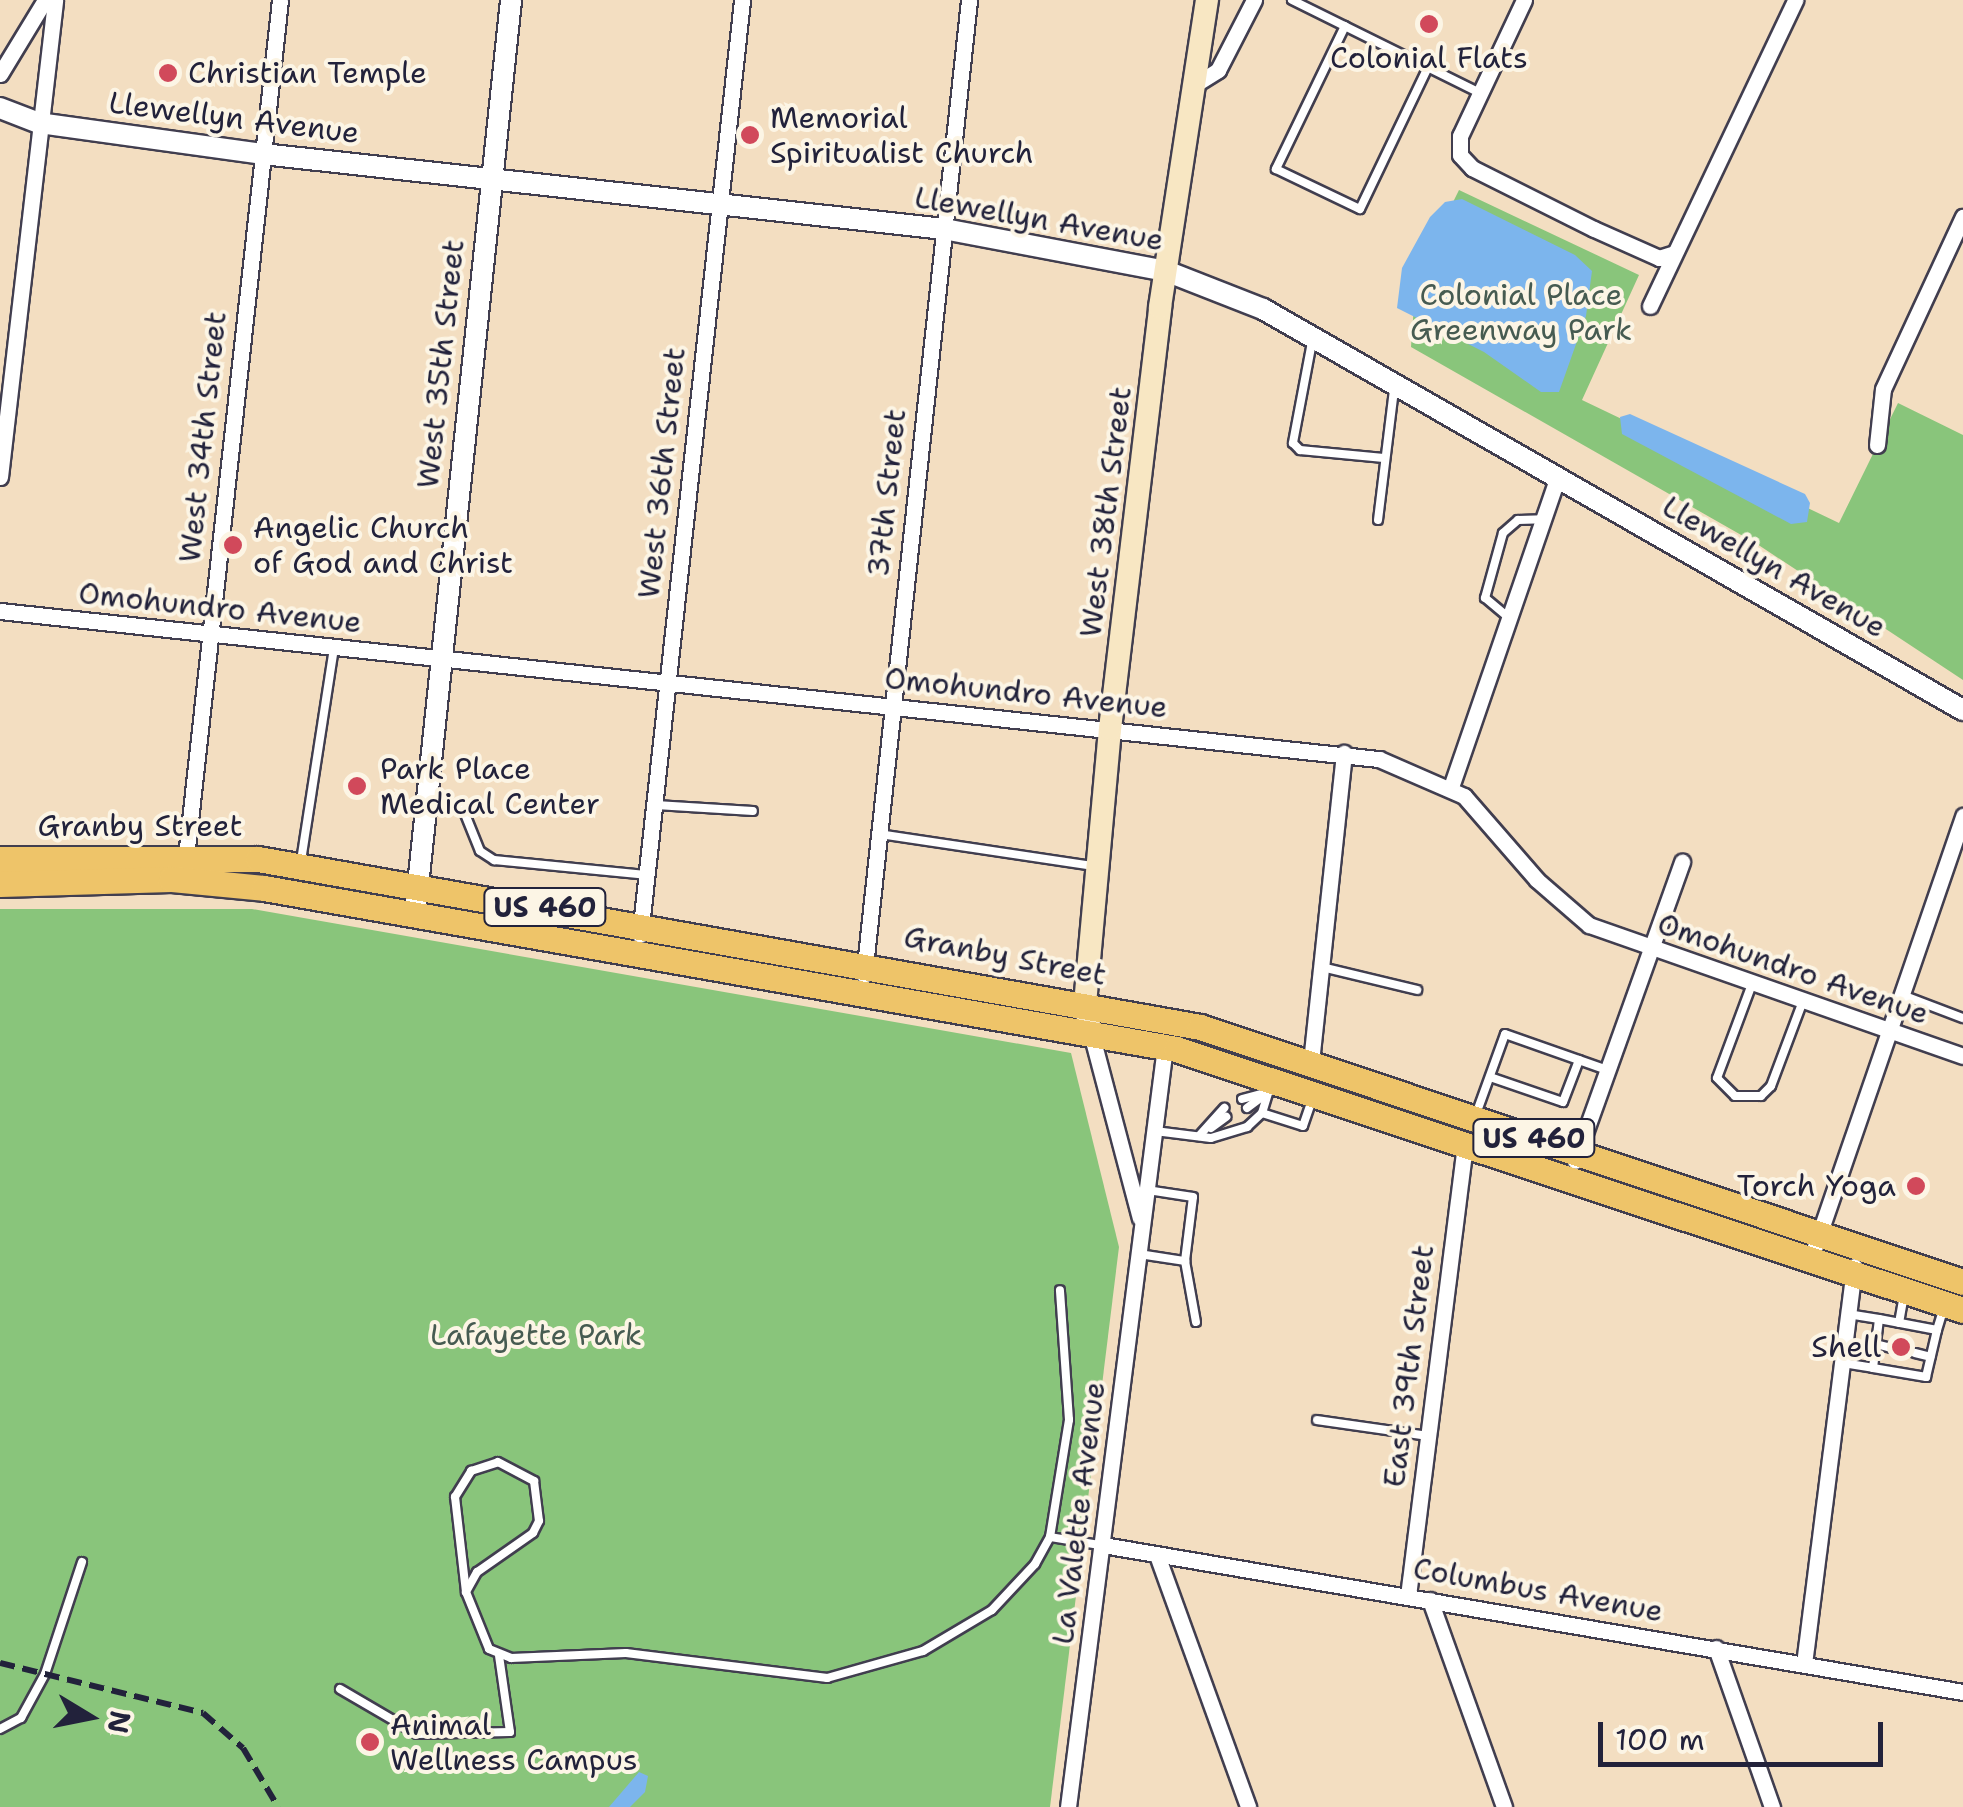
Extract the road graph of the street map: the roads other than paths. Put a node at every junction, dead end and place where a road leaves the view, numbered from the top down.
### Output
1 (45, 0) edge
2 (55, 0) edge
3 (280, 0) edge
4 (511, 0) edge
5 (742, 0) edge
6 (969, 0) edge
7 (1208, 0) edge
8 (1254, 0) edge
9 (1292, 0) edge
10 (1524, 0) edge
11 (1795, 0) edge
12 (1344, 26) junction
13 (1428, 67) junction
14 (0, 74) edge
15 (1196, 84) junction
16 (1480, 93) junction
17 (0, 108) edge
18 (39, 124) junction
19 (263, 154) junction
20 (491, 179) junction
21 (720, 204) junction
22 (1963, 217) edge
23 (944, 228) junction
24 (1674, 253) junction
25 (1166, 271) junction
26 (1650, 306) dead end
27 (1313, 338) junction
28 (1395, 384) junction
29 (1876, 445) dead end
30 (1384, 458) junction
31 (0, 476) edge
32 (1558, 477) junction
33 (1544, 519) junction
34 (1378, 520) dead end
35 (0, 612) edge
36 (1510, 618) junction
37 (210, 634) junction
38 (334, 648) junction
39 (440, 660) junction
40 (667, 682) junction
41 (892, 708) junction
42 (1963, 710) edge
43 (1110, 729) junction
44 (1344, 753) junction
45 (1452, 788) junction
46 (426, 805) junction
47 (656, 805) junction
48 (754, 812) dead end
49 (1963, 816) edge
50 (879, 834) junction
51 (1959, 841) edge
52 (0, 859) edge
53 (1682, 862) dead end
54 (300, 866) junction
55 (1098, 866) junction
56 (185, 867) junction
57 (648, 875) junction
58 (0, 884) edge
59 (418, 886) junction
60 (415, 914) junction
61 (642, 924) junction
62 (1649, 949) junction
63 (638, 952) junction
64 (865, 962) junction
65 (1322, 967) junction
66 (1752, 984) junction
67 (1417, 990) dead end
68 (862, 991) junction
69 (1901, 995) junction
70 (1803, 1001) junction
71 (1085, 1004) junction
72 (1963, 1018) edge
73 (1889, 1031) junction
74 (1091, 1032) junction
75 (1165, 1046) junction
76 (1963, 1056) edge
77 (1579, 1060) junction
78 (1311, 1062) junction
79 (1607, 1070) junction
80 (1490, 1077) junction
81 (1271, 1084) junction
82 (1315, 1091) junction
83 (1244, 1104) dead end
84 (1262, 1112) junction
85 (1225, 1113) dead end
86 (1474, 1118) junction
87 (1155, 1130) junction
88 (1199, 1136) junction
89 (1465, 1143) junction
90 (1578, 1154) junction
91 (1569, 1179) junction
92 (1147, 1190) junction
93 (1142, 1226) junction
94 (1818, 1236) junction
95 (1856, 1248) junction
96 (1139, 1254) junction
97 (1185, 1261) junction
98 (1810, 1261) junction
99 (1854, 1275) junction
100 (1963, 1282) edge
101 (1060, 1290) dead end
102 (1904, 1291) junction
103 (1954, 1307) edge
104 (1849, 1314) junction
105 (1879, 1320) junction
106 (1196, 1322) dead end
107 (1898, 1323) junction
108 (1938, 1330) junction
109 (1876, 1344) junction
110 (1895, 1348) dead end
111 (1915, 1353) dead end
112 (1931, 1357) junction
113 (1842, 1362) junction
114 (1873, 1368) junction
115 (1317, 1420) dead end
116 (1428, 1436) junction
117 (1050, 1537) junction
118 (1103, 1545) junction
119 (1156, 1554) junction
120 (82, 1562) dead end
121 (466, 1592) junction
122 (1408, 1596) junction
123 (1430, 1600) junction
124 (1716, 1648) junction
125 (499, 1656) junction
126 (1804, 1664) junction
127 (340, 1689) dead end
128 (1963, 1692) edge
129 (0, 1729) edge
130 (1068, 1807) edge
131 (1248, 1807) edge
132 (1504, 1807) edge
133 (1772, 1807) edge

1 - 14 street
2 - 18 street
3 - 19 street, West 34th Street
4 - 20 street, West 35th Street
5 - 21 street, West 36th Street
6 - 23 street, 37th Street
7 - 15 main road, West 38th Street
8 - 15 street
9 - 12 lane
10 - 16 street
11 - 24 street
12 - 13 lane
12 - 13 lane
13 - 16 lane
15 - 25 main road, West 38th Street
16 - 24 street
17 - 18 street, Llewellyn Avenue
18 - 19 street, Llewellyn Avenue
18 - 31 street
19 - 20 street, Llewellyn Avenue
19 - 37 street, West 34th Street
20 - 21 street, Llewellyn Avenue
20 - 39 street, West 35th Street
21 - 23 street, Llewellyn Avenue
21 - 40 street, West 36th Street
22 - 29 street
23 - 25 street, Llewellyn Avenue
23 - 41 street, 37th Street
24 - 26 street
25 - 27 street, Llewellyn Avenue
25 - 43 main road, West 38th Street
27 - 28 street, Llewellyn Avenue
27 - 30 lane
28 - 30 lane
28 - 32 street, Llewellyn Avenue
30 - 34 lane
32 - 33 street
32 - 42 street, Llewellyn Avenue
33 - 36 street
33 - 36 lane
35 - 37 street, Omohundro Avenue
36 - 45 street
37 - 38 street, Omohundro Avenue
37 - 56 street, West 34th Street
38 - 39 street, Omohundro Avenue
38 - 54 lane
39 - 40 street, Omohundro Avenue
39 - 46 street, West 35th Street
40 - 41 street, Omohundro Avenue
40 - 47 street, West 36th Street
41 - 43 street, Omohundro Avenue
41 - 50 street, 37th Street
43 - 44 street, Omohundro Avenue
43 - 55 main road, West 38th Street
44 - 45 street, Omohundro Avenue
44 - 65 street
45 - 62 street, Omohundro Avenue
46 - 57 lane
46 - 59 street, West 35th Street
47 - 48 lane
47 - 57 street, West 36th Street
49 - 51 street
50 - 55 lane
50 - 64 street, 37th Street
51 - 69 street
52 - 56 main road, Granby Street / US 460
53 - 62 street
54 - 56 main road, Granby Street / US 460
54 - 59 main road, Granby Street / US 460
55 - 71 main road, West 38th Street
56 - 58 main road, Granby Street / US 460
56 - 60 main road, Granby Street / US 460
57 - 61 street, West 36th Street
59 - 60 street, West 35th Street
59 - 61 main road, Granby Street / US 460
60 - 63 main road, Granby Street / US 460
61 - 63 street, West 36th Street
61 - 64 main road, Granby Street / US 460
62 - 66 street, Omohundro Avenue
62 - 79 street
63 - 68 main road, Granby Street / US 460
64 - 68 street, 37th Street
64 - 71 main road, Granby Street / US 460
65 - 67 lane
65 - 78 street
66 - 70 street, Omohundro Avenue
66 - 70 lane
68 - 74 main road, Granby Street / US 460
69 - 72 lane
69 - 73 street
70 - 73 street, Omohundro Avenue
71 - 74 main road, West 38th Street
71 - 78 main road, Granby Street / US 460
73 - 76 street, Omohundro Avenue
73 - 94 street
74 - 75 main road, Granby Street / US 460
74 - 93 street, La Valette Avenue
75 - 81 main road, Granby Street / US 460
75 - 87 street, La Valette Avenue
77 - 79 lane
77 - 80 lane
77 - 80 lane
78 - 86 main road, Granby Street / US 460
79 - 90 street
80 - 86 lane
81 - 82 main road, Granby Street / US 460
81 - 83 lane
81 - 84 lane
82 - 84 lane
82 - 89 main road, Granby Street / US 460
84 - 88 lane
85 - 88 lane
86 - 90 main road, Granby Street / US 460
87 - 88 lane
87 - 92 street, La Valette Avenue
89 - 91 main road, Granby Street / US 460
89 - 116 street, East 39th Street
90 - 91 street
90 - 94 main road, Granby Street / US 460
91 - 98 main road, Granby Street / US 460
92 - 93 street, La Valette Avenue
92 - 97 lane
93 - 96 street, La Valette Avenue
94 - 95 main road, Granby Street / US 460
94 - 98 street
95 - 99 street
95 - 100 main road, Granby Street / US 460
96 - 97 lane
96 - 118 street, La Valette Avenue
97 - 106 lane
98 - 99 main road, Granby Street / US 460
99 - 102 main road, Granby Street / US 460
99 - 104 street
101 - 117 lane
102 - 103 main road, Granby Street / US 460
102 - 107 lane
103 - 108 lane
104 - 105 lane
104 - 113 street
105 - 107 lane
105 - 109 lane
107 - 108 lane
108 - 112 lane
109 - 110 lane
109 - 114 lane
111 - 112 lane
112 - 114 lane
113 - 114 lane
113 - 126 street
115 - 116 lane
116 - 122 street, East 39th Street
117 - 118 lane
117 - 125 lane
118 - 119 street, Columbus Avenue
118 - 130 street, La Valette Avenue
119 - 122 street, Columbus Avenue
119 - 131 street
120 - 129 lane
121 - 121 lane
121 - 125 lane
122 - 123 street, Columbus Avenue
123 - 124 street, Columbus Avenue
123 - 132 street
124 - 126 street, Columbus Avenue
124 - 133 street
125 - 127 lane
126 - 128 street, Columbus Avenue

